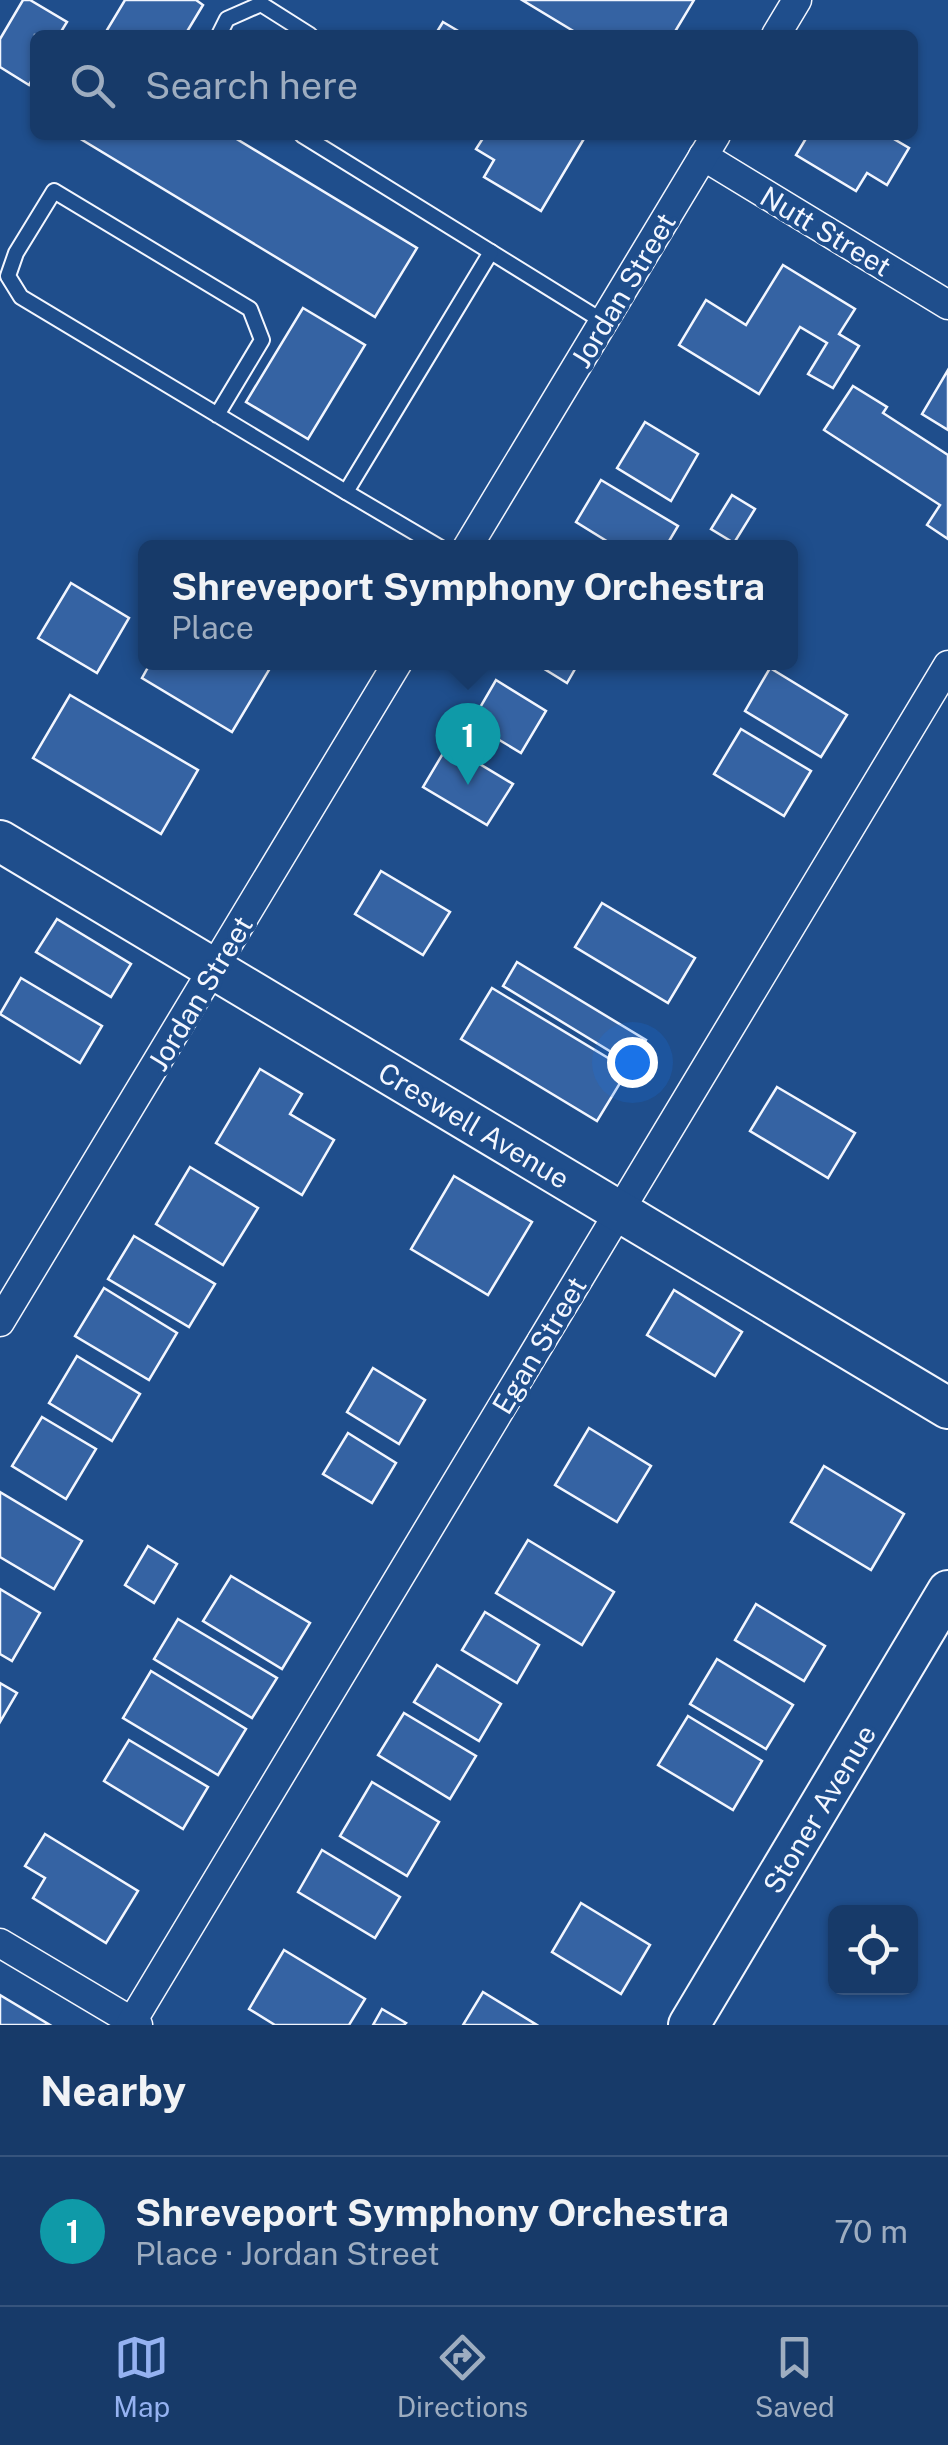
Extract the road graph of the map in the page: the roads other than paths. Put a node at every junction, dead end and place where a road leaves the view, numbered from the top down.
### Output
1 (797, 0) edge
2 (222, 30) edge
3 (302, 30) edge
4 (779, 30) edge
5 (310, 140) edge
6 (709, 146) edge
7 (491, 252) junction
8 (948, 305) edge
9 (604, 322) junction
10 (218, 415) junction
11 (346, 492) junction
12 (428, 540) edge
13 (473, 540) edge
14 (948, 664) edge
15 (393, 670) edge
16 (0, 841) edge
17 (214, 970) junction
18 (619, 1212) junction
19 (0, 1322) edge
20 (948, 1408) edge
21 (946, 1600) edge
22 (0, 1943) edge
23 (133, 2024) edge
24 (689, 2025) edge

1 - 4 street
2 - 3 lane
5 - 7 lane
6 - 8 street, Nutt Street
6 - 9 street, Jordan Street
7 - 9 lane
7 - 11 lane
9 - 13 street, Jordan Street
10 - 10 lane
10 - 11 lane
11 - 12 lane
14 - 18 street, Egan Street
15 - 17 street, Jordan Street
16 - 17 street, Creswell Avenue
17 - 18 street, Creswell Avenue
17 - 19 street, Jordan Street
18 - 20 street, Creswell Avenue
18 - 23 street, Egan Street
21 - 24 street, Stoner Avenue
22 - 23 street

